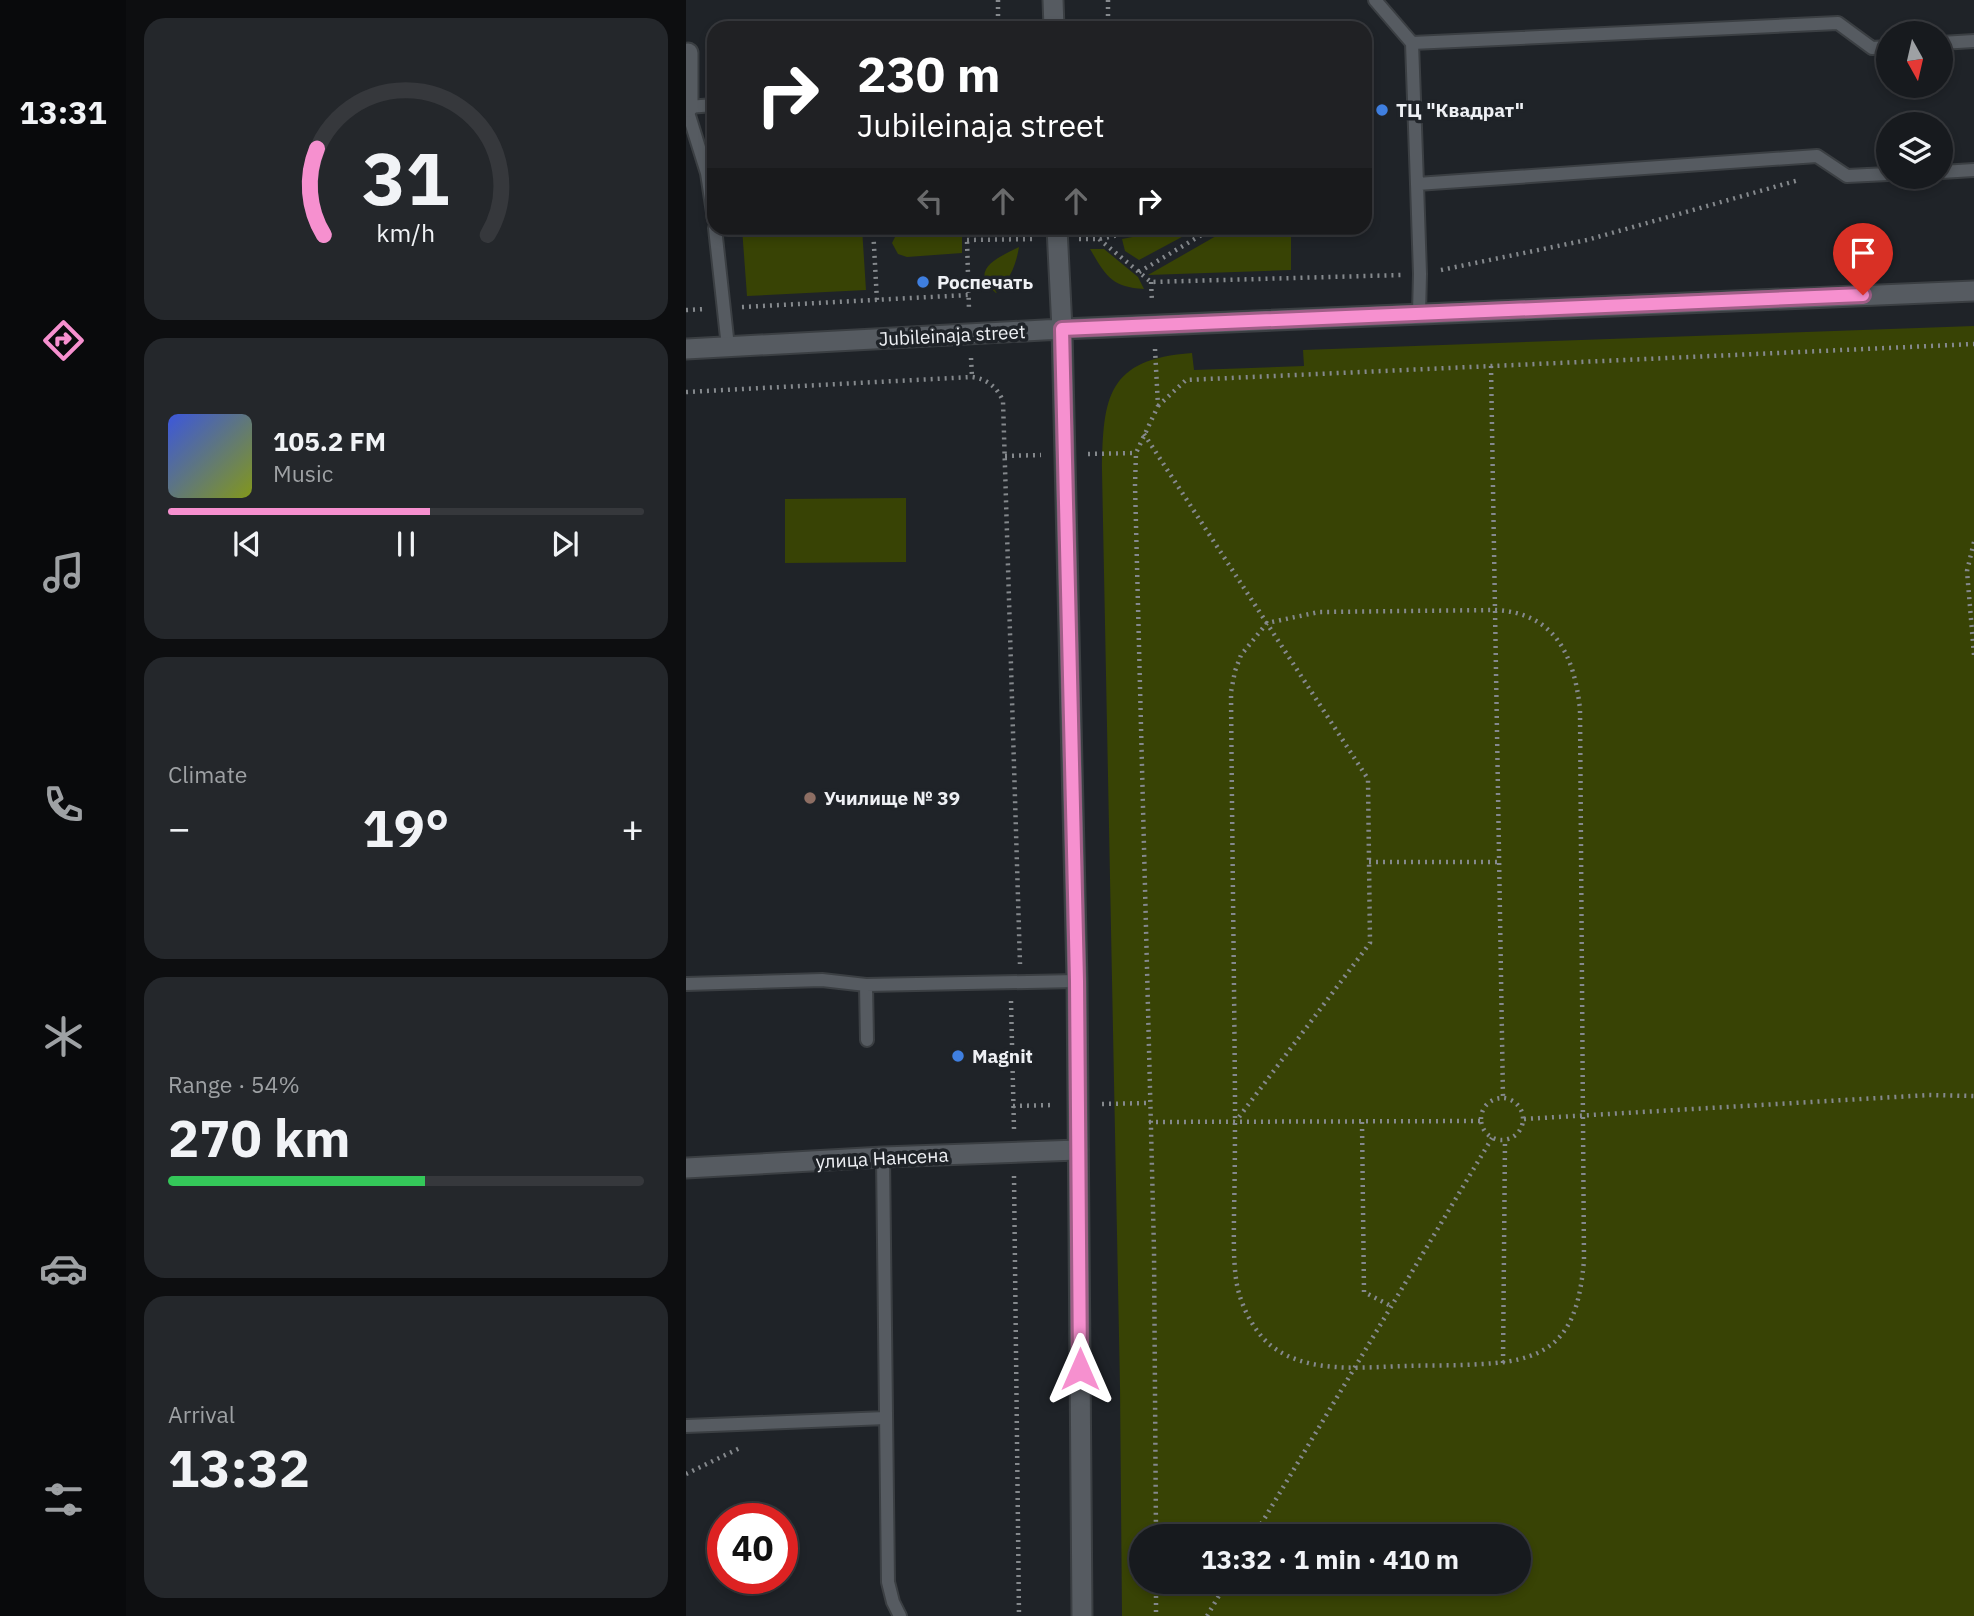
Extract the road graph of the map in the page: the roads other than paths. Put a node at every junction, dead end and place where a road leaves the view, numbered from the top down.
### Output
1 (1053, 0) edge
2 (1375, 0) edge
3 (1054, 21) edge
4 (1974, 41) edge
5 (1953, 42) edge
6 (1412, 43) junction
7 (1876, 48) edge
8 (688, 52) dead end
9 (707, 105) edge
10 (687, 106) edge
11 (1974, 170) edge
12 (1953, 171) edge
13 (707, 173) edge
14 (1876, 175) edge
15 (1418, 184) junction
16 (716, 235) edge
17 (1057, 235) edge
18 (1974, 291) edge
19 (1419, 313) junction
20 (1062, 329) junction
21 (728, 347) junction
22 (686, 349) edge
23 (1077, 981) junction
24 (686, 984) edge
25 (866, 985) junction
26 (867, 1040) dead end
27 (1078, 1150) junction
28 (883, 1157) junction
29 (686, 1168) edge
30 (886, 1418) junction
31 (686, 1426) edge
32 (900, 1616) edge
33 (1082, 1616) edge

1 - 3 street
2 - 6 lane
4 - 5 lane
6 - 7 lane
6 - 15 lane
8 - 10 street
9 - 10 lane
10 - 13 lane
11 - 12 lane
14 - 15 lane
15 - 19 lane
16 - 21 lane
17 - 20 street
18 - 19 street, Jubileinaja street
19 - 20 street, Jubileinaja street
20 - 21 street, Jubileinaja street
20 - 23 street
21 - 22 street, Jubileinaja street
23 - 25 lane
23 - 27 street
24 - 25 lane
25 - 26 lane
27 - 28 street, улица Нансена
27 - 33 street
28 - 29 street, улица Нансена
28 - 30 lane
30 - 31 lane
30 - 32 lane

